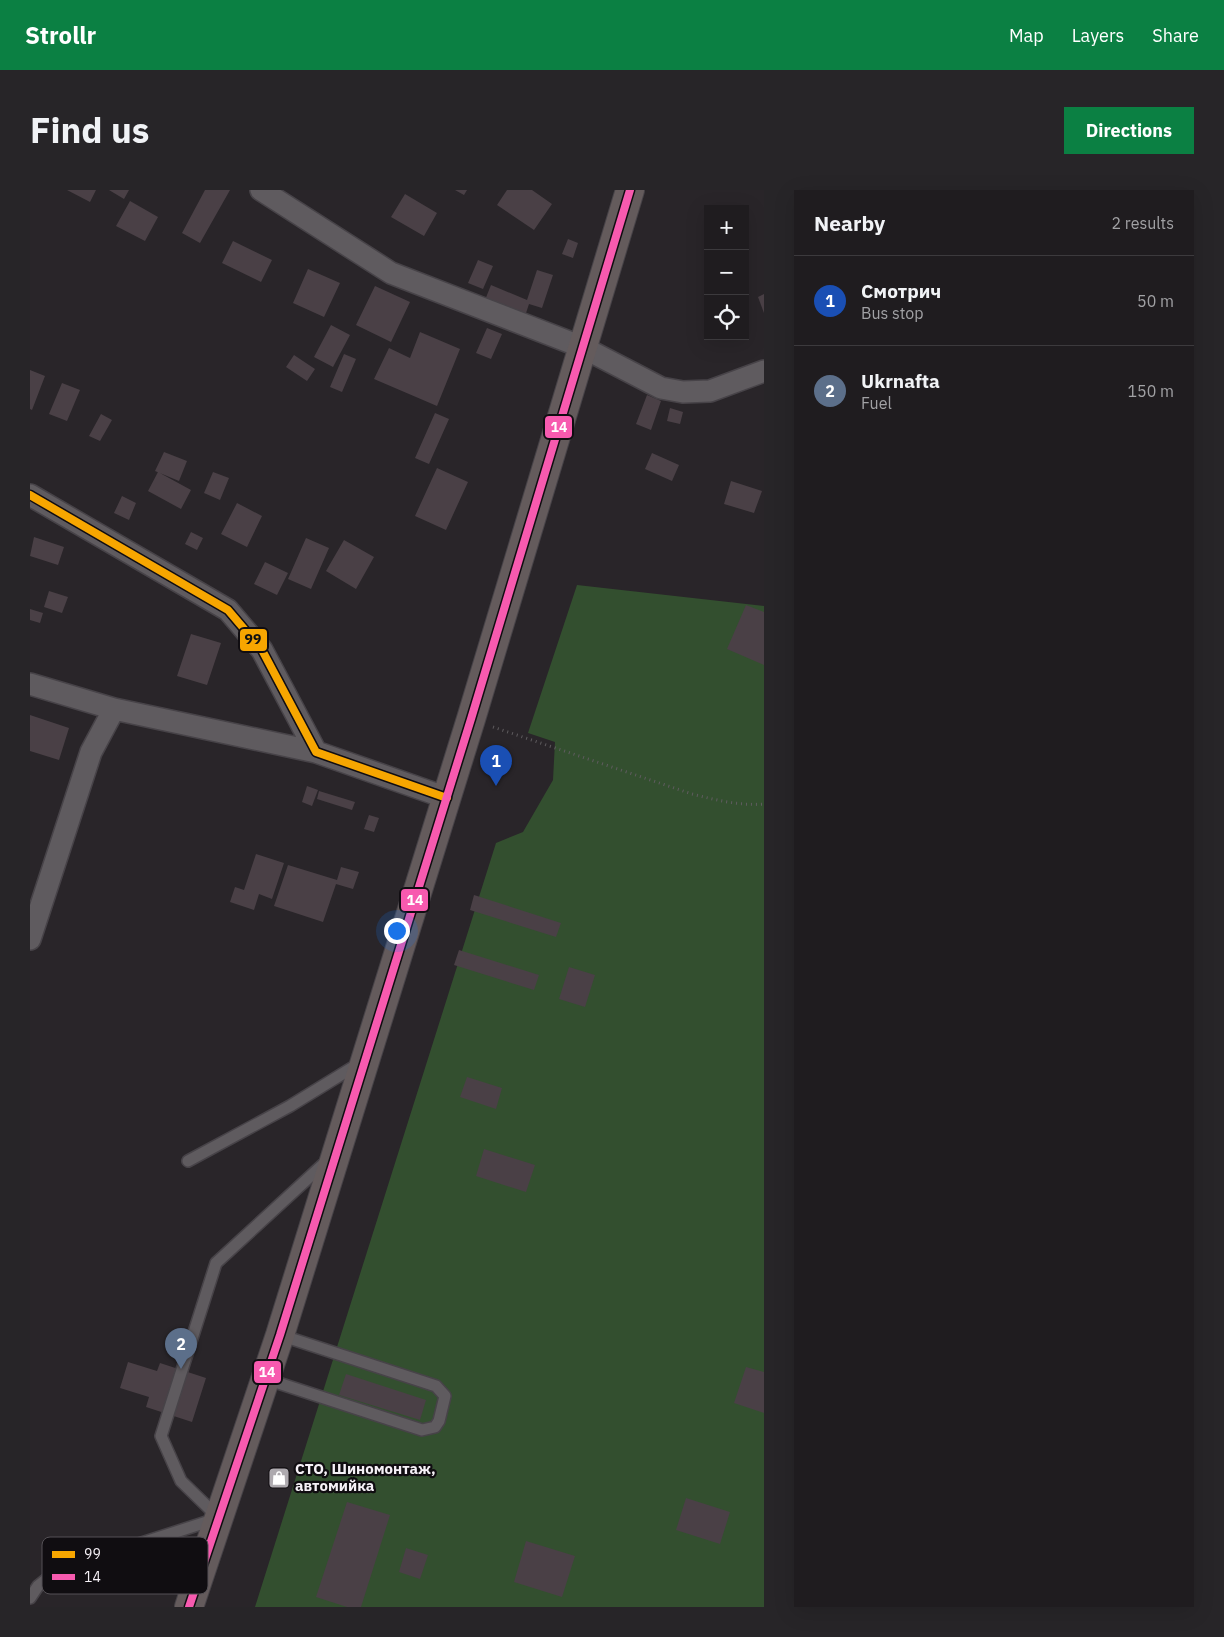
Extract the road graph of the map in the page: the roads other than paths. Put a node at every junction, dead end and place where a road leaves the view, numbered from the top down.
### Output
1 (261, 190) edge
2 (630, 190) edge
3 (582, 347) junction
4 (764, 371) edge
5 (30, 495) edge
6 (30, 684) edge
7 (114, 709) junction
8 (316, 752) junction
9 (447, 798) junction
10 (30, 939) edge
11 (366, 1060) junction
12 (337, 1152) junction
13 (188, 1162) dead end
14 (280, 1335) junction
15 (266, 1378) junction
16 (219, 1518) junction
17 (160, 1537) edge
18 (208, 1551) edge
19 (42, 1583) edge
20 (193, 1594) edge
21 (30, 1598) edge
22 (189, 1607) edge

1 - 3 street
2 - 3 main road
3 - 4 street
3 - 9 main road
5 - 8 street
6 - 7 street
7 - 8 street
7 - 10 street
8 - 9 street
9 - 11 main road
11 - 12 main road
11 - 13 lane
12 - 14 main road
12 - 16 lane
14 - 15 main road
14 - 15 lane
15 - 16 main road
16 - 17 lane
16 - 18 main road
19 - 21 lane
20 - 22 main road

